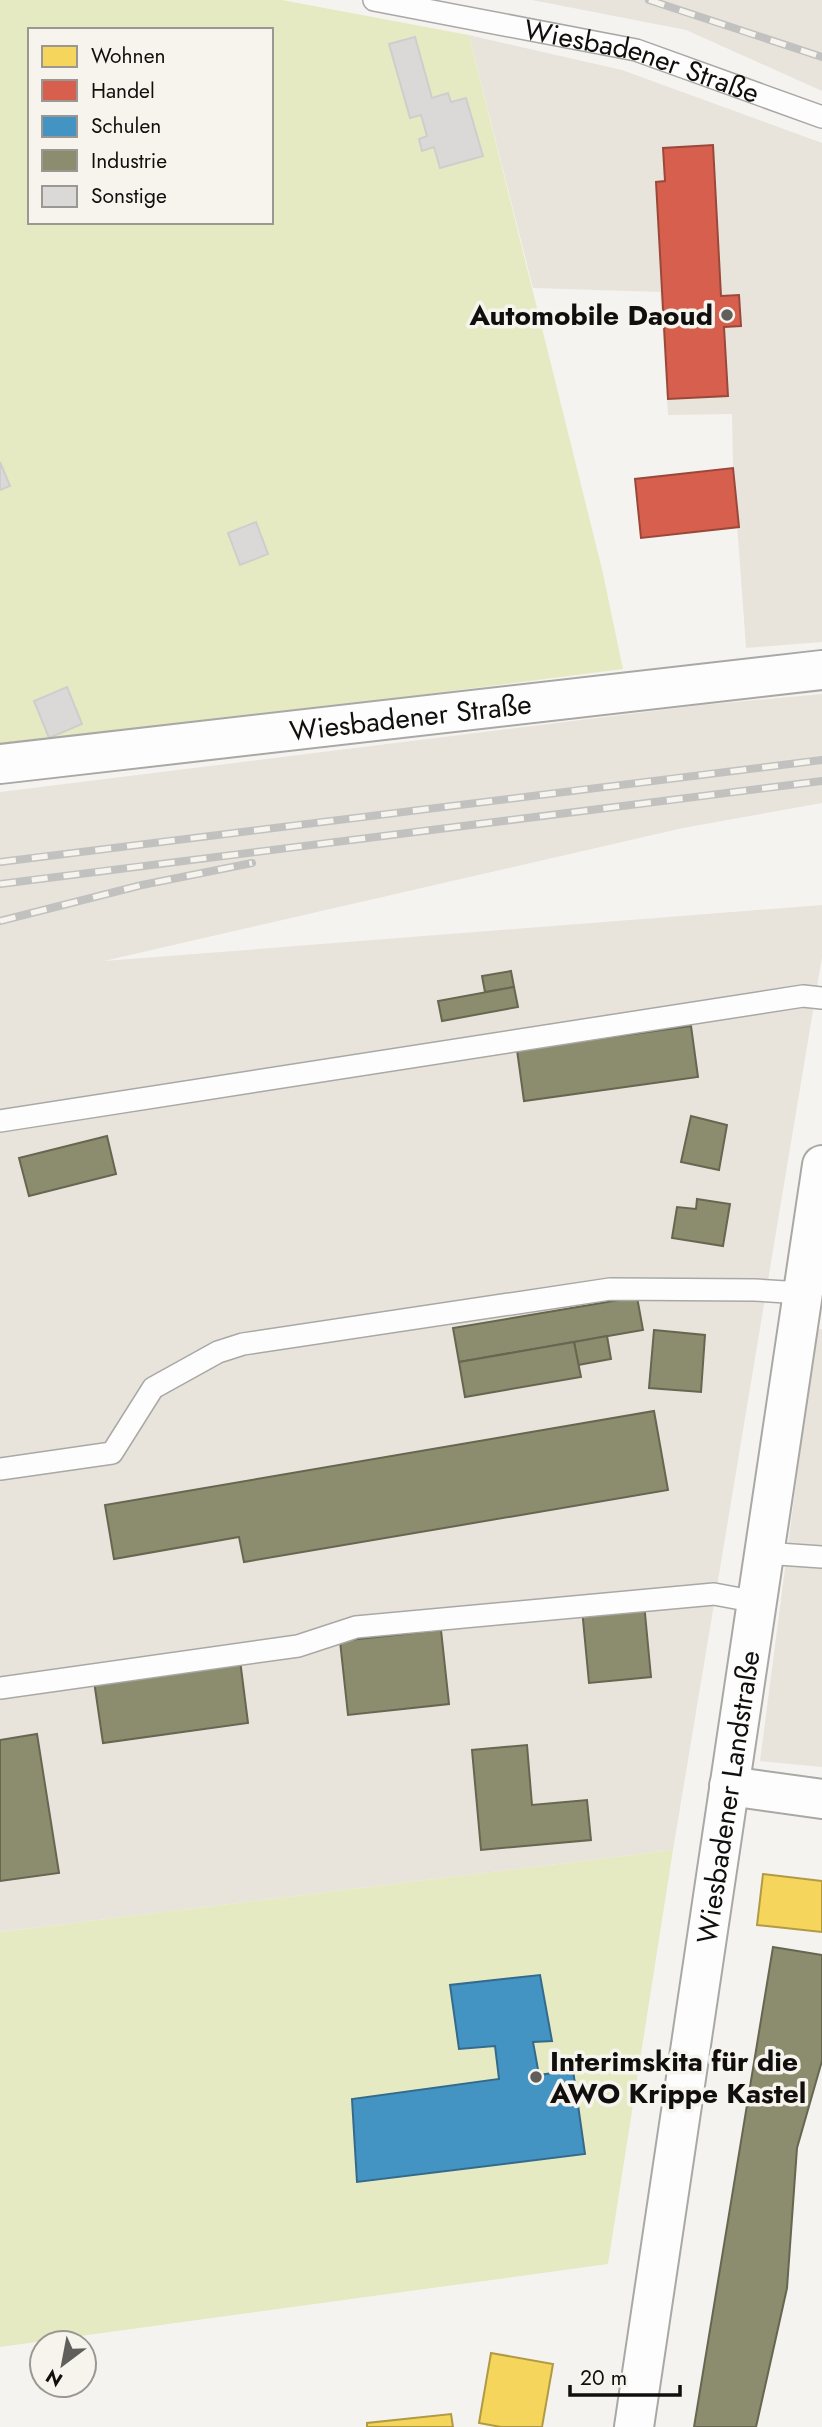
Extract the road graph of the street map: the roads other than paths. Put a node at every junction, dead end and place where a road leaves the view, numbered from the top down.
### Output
1 (374, 0) edge
2 (822, 117) edge
3 (822, 670) edge
4 (0, 764) edge
5 (822, 998) edge
6 (0, 1121) edge
7 (822, 1165) edge
8 (802, 1293) junction
9 (0, 1469) edge
10 (764, 1553) junction
11 (822, 1557) edge
12 (757, 1602) junction
13 (0, 1688) edge
14 (730, 1786) junction
15 (822, 1799) edge
16 (634, 2427) edge

1 - 2 lane, Wiesbadener Straße
3 - 4 main road, Wiesbadener Straße
5 - 6 lane
7 - 8 main road, Wiesbadener Landstraße
8 - 9 lane
8 - 10 main road, Wiesbadener Landstraße
10 - 11 lane
10 - 12 main road, Wiesbadener Landstraße
12 - 13 lane
12 - 14 main road, Wiesbadener Landstraße
14 - 15 main road
14 - 16 main road, Wiesbadener Landstraße

